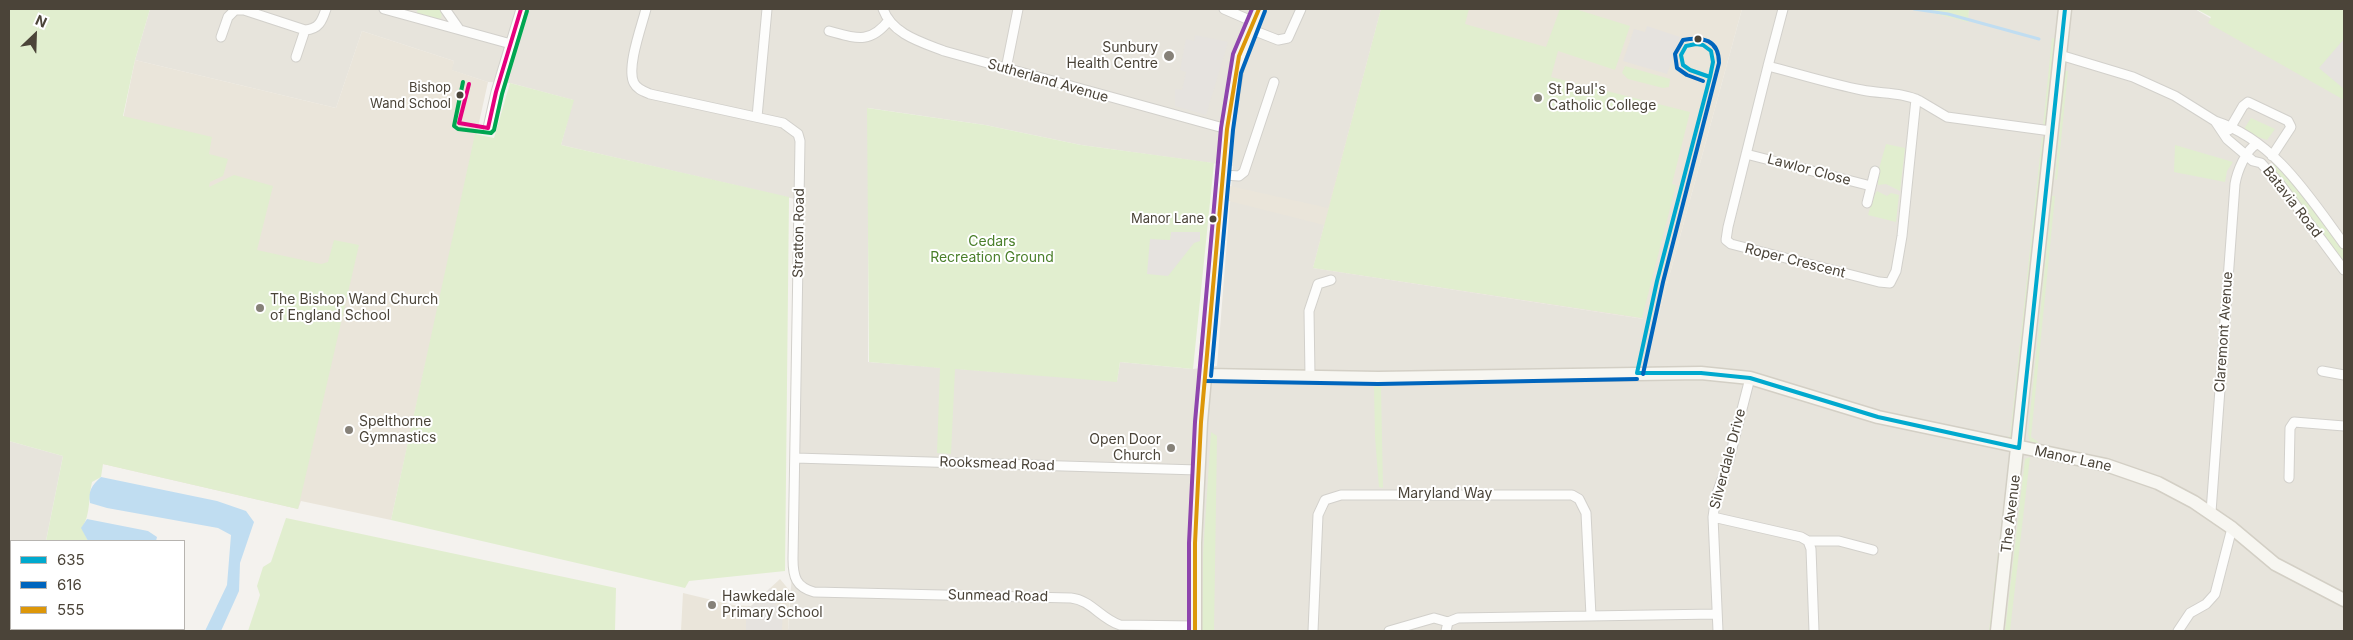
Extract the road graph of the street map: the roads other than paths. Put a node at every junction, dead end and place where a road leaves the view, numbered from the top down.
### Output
1 (326, 9) edge
2 (384, 9) edge
3 (444, 9) edge
4 (521, 9) edge
5 (646, 9) edge
6 (767, 9) edge
7 (883, 9) edge
8 (1018, 9) edge
9 (1224, 9) edge
10 (1259, 9) edge
11 (1301, 9) edge
12 (1783, 9) edge
13 (2065, 9) edge
14 (410, 12) edge
15 (889, 20) junction
16 (1252, 26) junction
17 (459, 29) junction
18 (305, 30) junction
19 (829, 31) dead end
20 (221, 36) dead end
21 (510, 44) junction
22 (2060, 55) junction
23 (296, 56) dead end
24 (1768, 66) junction
25 (1006, 69) junction
26 (1274, 82) dead end
27 (1916, 100) junction
28 (756, 117) junction
29 (2215, 121) junction
30 (2231, 126) junction
31 (488, 128) dead end
32 (1227, 129) junction
33 (2051, 131) junction
34 (2227, 139) junction
35 (2258, 144) junction
36 (1746, 154) junction
37 (2248, 155) junction
38 (2270, 155) junction
39 (2261, 163) junction
40 (1875, 171) dead end
41 (1224, 175) junction
42 (1871, 186) junction
43 (1867, 203) dead end
44 (2344, 244) edge
45 (2344, 270) edge
46 (1331, 280) dead end
47 (2322, 371) dead end
48 (1205, 375) junction
49 (2344, 375) edge
50 (1310, 376) junction
51 (1750, 378) junction
52 (2344, 426) edge
53 (2019, 448) junction
54 (796, 458) junction
55 (1198, 470) junction
56 (2289, 478) dead end
57 (2211, 512) junction
58 (1713, 517) junction
59 (2232, 528) junction
60 (1808, 541) junction
61 (1873, 550) dead end
62 (796, 582) joint
63 (2344, 600) edge
64 (1717, 614) junction
65 (1591, 616) junction
66 (1447, 627) edge
67 (1195, 629) edge
68 (1313, 631) edge
69 (1389, 631) edge
70 (1718, 631) edge
71 (1814, 631) edge
72 (1998, 631) edge
73 (2178, 631) edge

1 - 18 street
2 - 14 street
3 - 17 street
4 - 21 street
5 - 28 street, Stratton Road
6 - 28 street
7 - 15 street, Sutherland Avenue
8 - 25 street
9 - 16 street
10 - 16 street
11 - 16 street
12 - 24 street, Roper Crescent
13 - 22 street, The Avenue
14 - 17 street
15 - 19 street
15 - 25 street, Sutherland Avenue
16 - 32 street
17 - 21 street
18 - 20 street
18 - 23 street
21 - 31 street
22 - 29 street, Batavia Road
22 - 33 street, The Avenue
24 - 27 street
24 - 36 street, Roper Crescent
25 - 32 street, Sutherland Avenue
26 - 41 street
27 - 33 street
27 - 36 street, Roper Crescent
28 - 54 street, Stratton Road
29 - 30 street, Batavia Road
29 - 34 street, Batavia Road
30 - 34 street
30 - 35 street, Batavia Road
30 - 38 street
32 - 41 street
33 - 53 street, The Avenue
34 - 37 street, Batavia Road
35 - 37 street
35 - 38 street, Batavia Road
36 - 42 street, Lawlor Close
37 - 39 street, Batavia Road
37 - 57 street, Claremont Avenue
38 - 39 street
38 - 44 street, Batavia Road
39 - 45 street, Batavia Road
40 - 42 street
41 - 48 street
42 - 43 street
46 - 50 street
47 - 49 street
48 - 50 street, Manor Lane
48 - 55 street
50 - 51 street, Manor Lane
51 - 53 street, Manor Lane
51 - 58 street, Silverdale Drive
52 - 56 street
53 - 57 street, Manor Lane
53 - 72 street, The Avenue
54 - 55 street, Rooksmead Road
54 - 62 street, Stratton Road
55 - 67 street
57 - 59 street, Manor Lane
58 - 60 street
58 - 64 street, Silverdale Drive
59 - 63 street, Manor Lane
59 - 73 street
60 - 61 street
60 - 71 street
62 - 67 street, Sunmead Road
64 - 65 street
64 - 70 street, Silverdale Drive
65 - 66 street
65 - 68 street, Maryland Way
66 - 69 street

